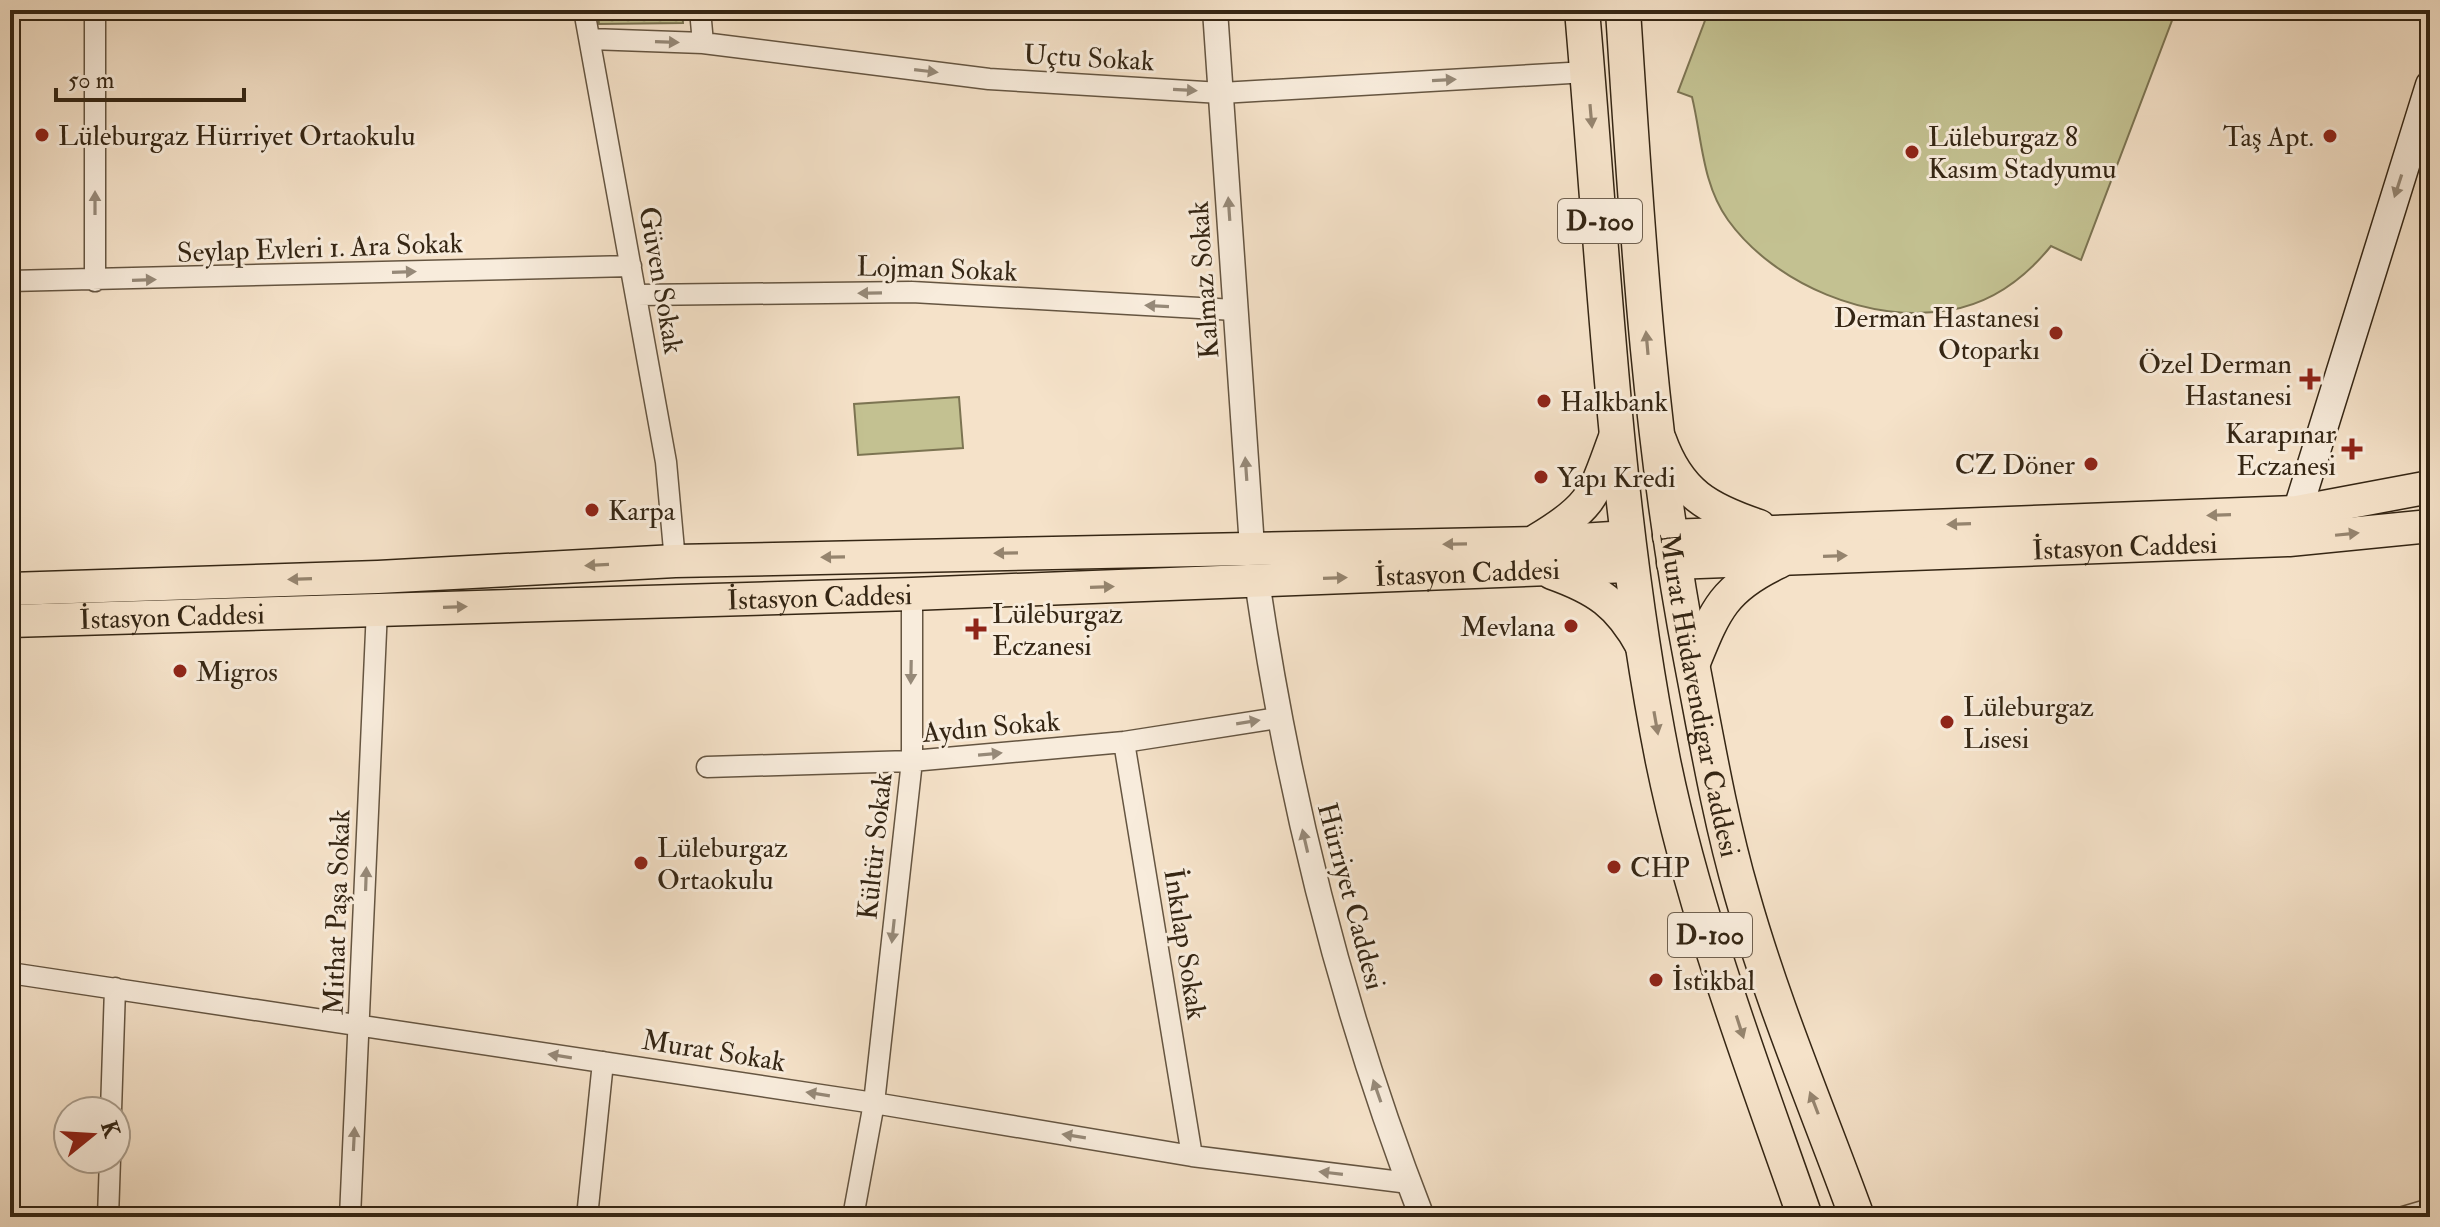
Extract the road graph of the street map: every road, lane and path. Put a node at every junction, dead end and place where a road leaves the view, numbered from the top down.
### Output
1 (95, 10) edge
2 (584, 10) edge
3 (700, 10) edge
4 (1215, 10) edge
5 (1582, 10) edge
6 (1623, 10) edge
7 (590, 39) junction
8 (703, 43) junction
9 (1587, 72) junction
10 (2430, 85) edge
11 (1221, 93) junction
12 (631, 266) junction
13 (10, 281) edge
14 (95, 281) junction
15 (637, 295) junction
16 (1235, 310) junction
17 (1654, 420) junction
18 (1617, 432) junction
19 (2430, 487) edge
20 (2293, 526) junction
21 (2430, 526) edge
22 (1769, 530) junction
23 (1252, 547) junction
24 (1671, 550) junction
25 (1628, 551) junction
26 (911, 555) junction
27 (1537, 556) junction
28 (1789, 558) junction
29 (675, 561) junction
30 (378, 577) junction
31 (1257, 581) junction
32 (10, 589) edge
33 (912, 594) junction
34 (676, 600) junction
35 (377, 609) junction
36 (10, 621) edge
37 (1642, 646) junction
38 (1693, 665) junction
39 (1278, 718) junction
40 (1124, 742) junction
41 (912, 761) junction
42 (707, 767) dead end
43 (10, 973) edge
44 (115, 988) junction
45 (359, 1025) junction
46 (603, 1062) junction
47 (112, 1095) edge
48 (874, 1103) junction
49 (1192, 1156) junction
50 (109, 1175) edge
51 (1409, 1183) junction
52 (2430, 1209) edge
53 (108, 1217) edge
54 (350, 1217) edge
55 (587, 1217) edge
56 (853, 1217) edge
57 (1422, 1217) edge
58 (1805, 1217) edge
59 (1857, 1217) edge
60 (2403, 1217) edge

14 -> 1 street
2 - 7 street, Güven Sokak
3 - 8 street
4 - 11 street, Kalmaz Sokak
5 - 9 highway, Murat Hüdavendigar Caddesi / D-100
17 -> 6 highway, Murat Hüdavendigar Caddesi / D-100
7 -> 8 street, Uçtu Sokak
7 - 12 street, Güven Sokak
8 -> 11 street, Uçtu Sokak
11 -> 9 street, Uçtu Sokak
9 -> 18 highway, Murat Hüdavendigar Caddesi / D-100
10 -> 20 main road
16 -> 11 street, Kalmaz Sokak
14 -> 12 street, Seylap Evleri 1. Ara Sokak
12 - 15 street, Güven Sokak
13 - 14 street, Seylap Evleri 1. Ara Sokak
16 -> 15 street, Lojman Sokak
15 - 29 street, Güven Sokak
23 -> 16 street, Kalmaz Sokak
17 - 22 main road
17 - 24 highway, Murat Hüdavendigar Caddesi / D-100
18 - 25 highway, Murat Hüdavendigar Caddesi / D-100
18 - 27 main road
19 - 20 main road
20 -> 21 main road, İstasyon Caddesi
20 -> 22 main road, İstasyon Caddesi
28 -> 20 main road, İstasyon Caddesi
22 - 24 main road, İstasyon Caddesi
23 -> 26 main road, İstasyon Caddesi
27 -> 23 main road, İstasyon Caddesi
23 - 31 main road
24 - 25 highway
24 - 28 main road, İstasyon Caddesi
24 - 38 highway, Murat Hüdavendigar Caddesi / D-100
25 - 27 main road, İstasyon Caddesi
25 - 37 highway, Murat Hüdavendigar Caddesi / D-100
26 -> 29 main road, İstasyon Caddesi
26 - 33 main road
31 -> 27 main road, İstasyon Caddesi
27 - 37 main road
28 - 38 main road
29 -> 30 main road, İstasyon Caddesi
29 - 34 main road
30 -> 32 main road, İstasyon Caddesi
30 - 35 main road
33 -> 31 main road, İstasyon Caddesi
31 - 39 street, Hürriyet Caddesi
33 - 34 main road, İstasyon Caddesi
33 -> 41 street, Kültür Sokak
35 -> 34 main road, İstasyon Caddesi
35 - 36 main road, İstasyon Caddesi
45 -> 35 street, Mithat Paşa Sokak
37 -> 58 highway, Murat Hüdavendigar Caddesi / D-100
59 -> 38 highway, Murat Hüdavendigar Caddesi / D-100
40 -> 39 street, Aydın Sokak
51 -> 39 street, Hürriyet Caddesi
41 -> 40 street, Aydın Sokak
40 - 49 street, İnkılap Sokak
41 - 42 street, Aydın Sokak
41 -> 48 street, Kültür Sokak
43 - 44 street, Murat Sokak
44 - 45 street, Murat Sokak
44 - 47 street
46 -> 45 street, Murat Sokak
54 -> 45 street, Mithat Paşa Sokak
48 -> 46 street, Murat Sokak
46 - 55 street
49 -> 48 street, Murat Sokak
48 - 56 street, Kültür Sokak
51 -> 49 street, Murat Sokak
50 - 53 street
51 - 57 street, Hürriyet Caddesi
52 - 60 street

